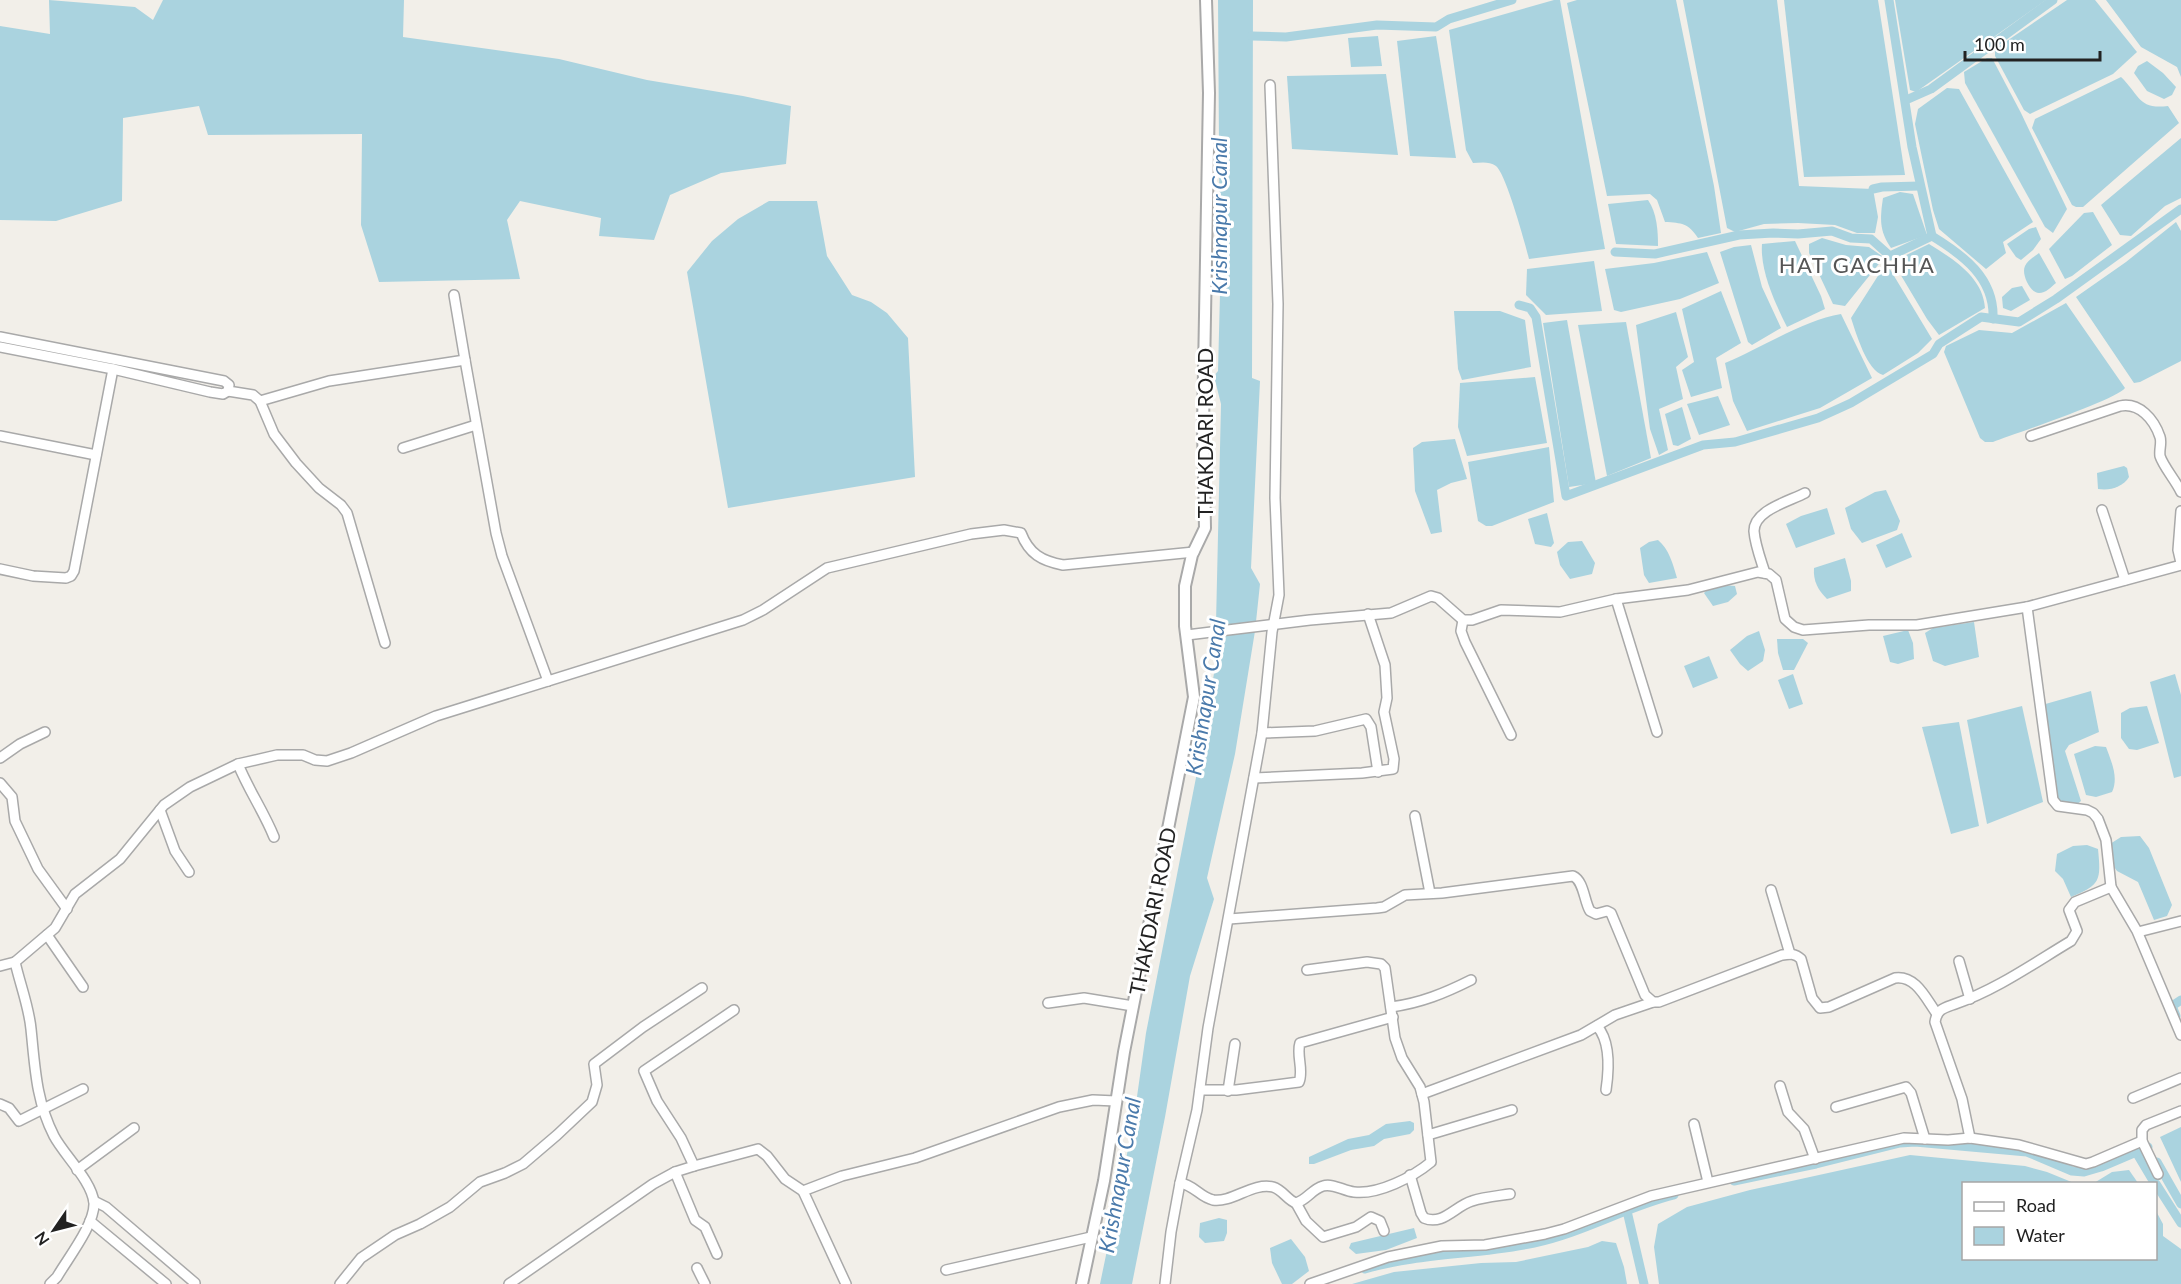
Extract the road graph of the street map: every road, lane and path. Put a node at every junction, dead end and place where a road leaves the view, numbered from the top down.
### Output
1 (1206, 0) edge
2 (1270, 85) dead end
3 (454, 295) dead end
4 (0, 337) edge
5 (0, 347) edge
6 (465, 360) junction
7 (113, 369) junction
8 (228, 391) junction
9 (260, 401) junction
10 (476, 425) junction
11 (0, 436) edge
12 (2031, 436) dead end
13 (403, 448) dead end
14 (96, 456) junction
15 (2181, 492) edge
16 (1805, 493) dead end
17 (2102, 510) dead end
18 (2181, 511) edge
19 (1194, 552) junction
20 (2181, 564) edge
21 (0, 569) edge
22 (1765, 573) junction
23 (2125, 580) junction
24 (1616, 599) junction
25 (2027, 608) junction
26 (1368, 614) junction
27 (1463, 620) junction
28 (1273, 626) junction
29 (1187, 635) junction
30 (385, 643) dead end
31 (548, 681) junction
32 (45, 732) dead end
33 (1657, 732) dead end
34 (1262, 733) junction
35 (1511, 735) dead end
36 (0, 758) edge
37 (238, 764) junction
38 (1378, 772) junction
39 (1254, 778) junction
40 (0, 783) edge
41 (160, 810) junction
42 (1415, 816) dead end
43 (274, 837) dead end
44 (189, 872) dead end
45 (2111, 887) junction
46 (1771, 890) dead end
47 (1430, 893) junction
48 (67, 909) junction
49 (1229, 920) junction
50 (2181, 921) edge
51 (2138, 932) junction
52 (48, 935) junction
53 (1790, 954) junction
54 (15, 962) junction
55 (1959, 962) dead end
56 (0, 966) edge
57 (1307, 970) dead end
58 (1471, 980) dead end
59 (83, 987) dead end
60 (702, 988) dead end
61 (1970, 999) junction
62 (1653, 1002) junction
63 (1048, 1003) dead end
64 (1133, 1006) junction
65 (734, 1010) dead end
66 (1392, 1012) junction
67 (1937, 1014) junction
68 (1597, 1026) junction
69 (2181, 1035) edge
70 (1235, 1044) dead end
71 (2181, 1078) edge
72 (1780, 1086) dead end
73 (83, 1089) dead end
74 (1200, 1090) junction
75 (1606, 1090) dead end
76 (1228, 1091) junction
77 (1422, 1094) junction
78 (2133, 1098) dead end
79 (1116, 1101) junction
80 (0, 1104) edge
81 (1836, 1107) dead end
82 (42, 1108) junction
83 (1512, 1110) dead end
84 (2181, 1111) edge
85 (1694, 1124) dead end
86 (134, 1128) dead end
87 (1428, 1135) junction
88 (1970, 1138) junction
89 (1924, 1139) junction
90 (2145, 1146) junction
91 (1815, 1159) junction
92 (694, 1166) junction
93 (77, 1170) junction
94 (675, 1172) junction
95 (2158, 1174) dead end
96 (1410, 1175) junction
97 (1708, 1182) junction
98 (1179, 1183) junction
99 (803, 1191) junction
100 (1510, 1194) dead end
101 (94, 1202) junction
102 (1296, 1203) junction
103 (90, 1221) junction
104 (1384, 1231) dead end
105 (1091, 1237) junction
106 (717, 1254) dead end
107 (697, 1268) dead end
108 (946, 1270) dead end
109 (195, 1283) edge
110 (50, 1284) edge
111 (166, 1284) edge
112 (340, 1284) edge
113 (508, 1284) edge
114 (705, 1284) edge
115 (846, 1284) edge
116 (1082, 1284) edge
117 (1165, 1284) edge
118 (1310, 1284) edge

1 - 19 street, THAKDARI ROAD
2 - 28 street
3 - 6 street
4 - 8 street
5 - 7 street
6 - 9 street
6 - 10 street
7 - 8 street
7 - 14 street
8 - 9 street
9 - 30 street
10 - 13 street
10 - 31 street
11 - 14 street
12 - 15 street
14 - 21 street
16 - 22 street
17 - 23 street
18 - 20 street
19 - 29 street, THAKDARI ROAD
19 - 31 street
20 - 23 street
22 - 24 street
22 - 25 street
23 - 25 street
24 - 27 street
24 - 33 street
25 - 45 street
26 - 27 street
26 - 28 street
26 - 38 street
27 - 35 street
28 - 29 street
28 - 34 street
29 - 64 street, THAKDARI ROAD
31 - 37 street
32 - 36 street
34 - 38 street
34 - 39 street
37 - 41 street
37 - 43 street
38 - 39 street
39 - 49 street
40 - 48 street
41 - 44 street
41 - 48 street
42 - 47 street
45 - 51 street
45 - 61 street
46 - 53 street
47 - 49 street
47 - 62 street
48 - 52 street
49 - 74 street
50 - 51 street
51 - 69 street
52 - 54 street
52 - 59 street
53 - 62 street
53 - 67 street
54 - 56 street
54 - 82 street
55 - 61 street
57 - 66 street
58 - 66 street
60 - 112 street
61 - 67 street
62 - 68 street
63 - 64 street
64 - 79 street, THAKDARI ROAD
65 - 92 street
66 - 76 street
66 - 77 street
67 - 88 street
68 - 75 street
68 - 77 street
70 - 76 street
71 - 78 street
72 - 91 street
73 - 82 street
74 - 76 street
74 - 98 street
77 - 87 street
79 - 99 street
79 - 105 street, THAKDARI ROAD
80 - 82 street
81 - 89 street
82 - 93 street
83 - 87 street
84 - 90 street
85 - 97 street
86 - 93 street
87 - 96 street
88 - 89 street
88 - 90 street
89 - 91 street
90 - 95 street
91 - 97 street
92 - 94 street
92 - 99 street
93 - 101 street
94 - 106 street
94 - 113 street
96 - 100 street
96 - 102 street
97 - 118 street
98 - 102 street
98 - 117 street
99 - 115 street
101 - 103 street
101 - 109 street
102 - 104 street
103 - 110 street
103 - 111 street
105 - 108 street
105 - 116 street, THAKDARI ROAD
107 - 114 street

